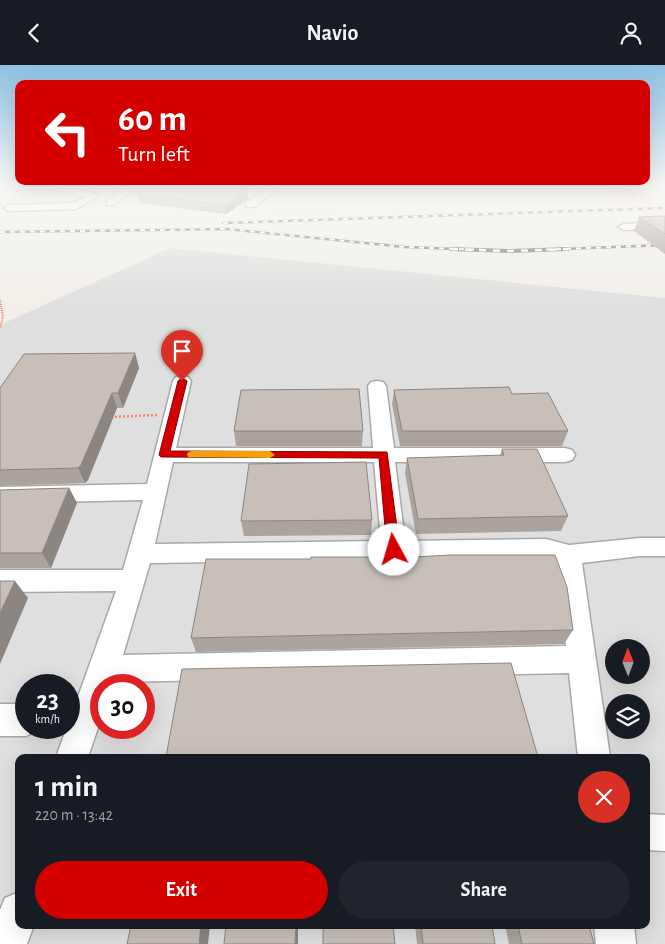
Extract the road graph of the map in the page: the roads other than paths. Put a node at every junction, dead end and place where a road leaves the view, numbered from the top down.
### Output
1 (182, 381) dead end
2 (377, 386) dead end
3 (384, 454) junction
4 (164, 455) junction
5 (565, 455) dead end
6 (156, 492) junction
7 (0, 495) edge
8 (665, 547) edge
9 (394, 550) junction
10 (141, 554) junction
11 (564, 555) junction
12 (132, 580) junction
13 (0, 581) edge
14 (582, 659) junction
15 (104, 669) junction
16 (80, 715) edge
17 (0, 720) edge
18 (15, 720) edge
19 (74, 739) edge
20 (72, 754) edge
21 (594, 754) edge
22 (650, 832) edge
23 (665, 833) edge
24 (614, 929) edge
25 (616, 944) edge

1 - 4 street
2 - 3 street
3 - 4 street
3 - 5 street
3 - 9 street
4 - 6 street
6 - 7 street
6 - 10 street
8 - 11 street
9 - 10 street
9 - 11 street
10 - 12 street
11 - 14 street
12 - 13 street
12 - 15 street
14 - 15 street
14 - 21 street
15 - 16 street
17 - 18 street
19 - 20 street
22 - 23 street
24 - 25 street

